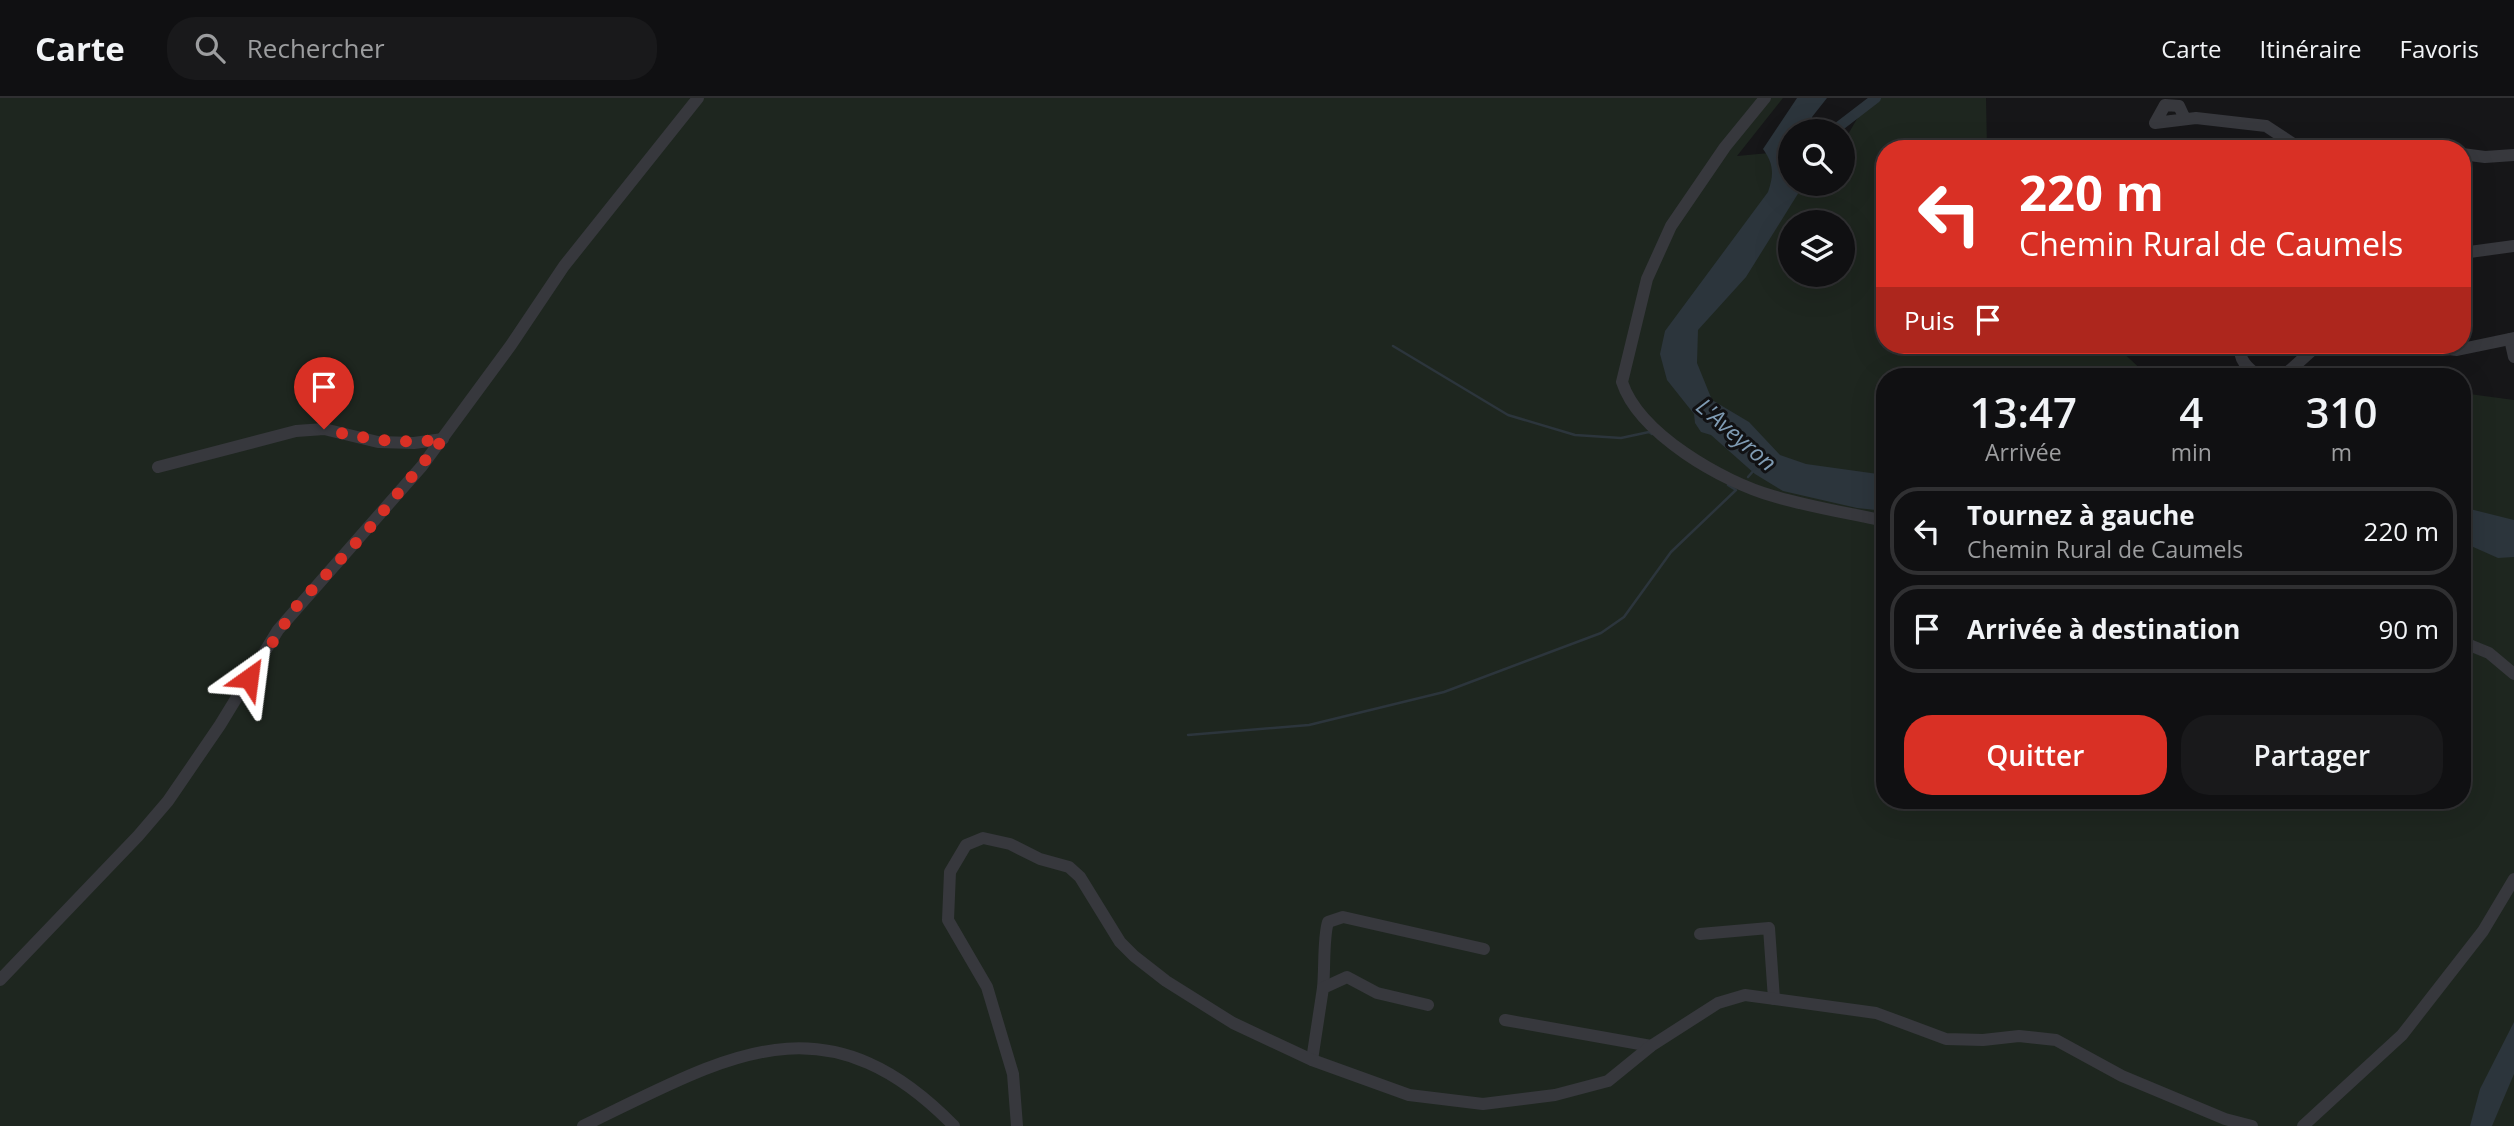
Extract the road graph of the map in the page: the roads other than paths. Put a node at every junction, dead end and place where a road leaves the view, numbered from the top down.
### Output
1 (698, 98) edge
2 (1765, 98) edge
3 (2185, 119) dead end
4 (2287, 140) edge
5 (2471, 155) edge
6 (2514, 155) edge
7 (2514, 246) edge
8 (2471, 252) edge
9 (2512, 339) edge
10 (2471, 347) edge
11 (2308, 354) edge
12 (2514, 358) edge
13 (2292, 368) edge
14 (443, 439) junction
15 (158, 467) dead end
16 (1876, 519) edge
17 (2471, 646) edge
18 (2514, 674) edge
19 (2514, 879) edge
20 (1700, 934) dead end
21 (1484, 950) dead end
22 (0, 980) edge
23 (1323, 988) junction
24 (1774, 999) junction
25 (1428, 1006) dead end
26 (1505, 1020) dead end
27 (1651, 1046) junction
28 (1312, 1060) junction
29 (583, 1126) edge
30 (954, 1126) edge
31 (1017, 1126) edge
32 (2252, 1126) edge
33 (2303, 1126) edge

1 - 14 street
2 - 16 street
3 - 4 street
5 - 6 street
7 - 8 street
9 - 10 street
9 - 12 street
11 - 13 street
14 - 15 street
14 - 22 street
17 - 18 street
19 - 33 street
20 - 24 street
21 - 23 street
23 - 25 street
23 - 28 street
24 - 27 street
24 - 32 street
26 - 27 street
27 - 28 street
28 - 31 street
29 - 30 street

